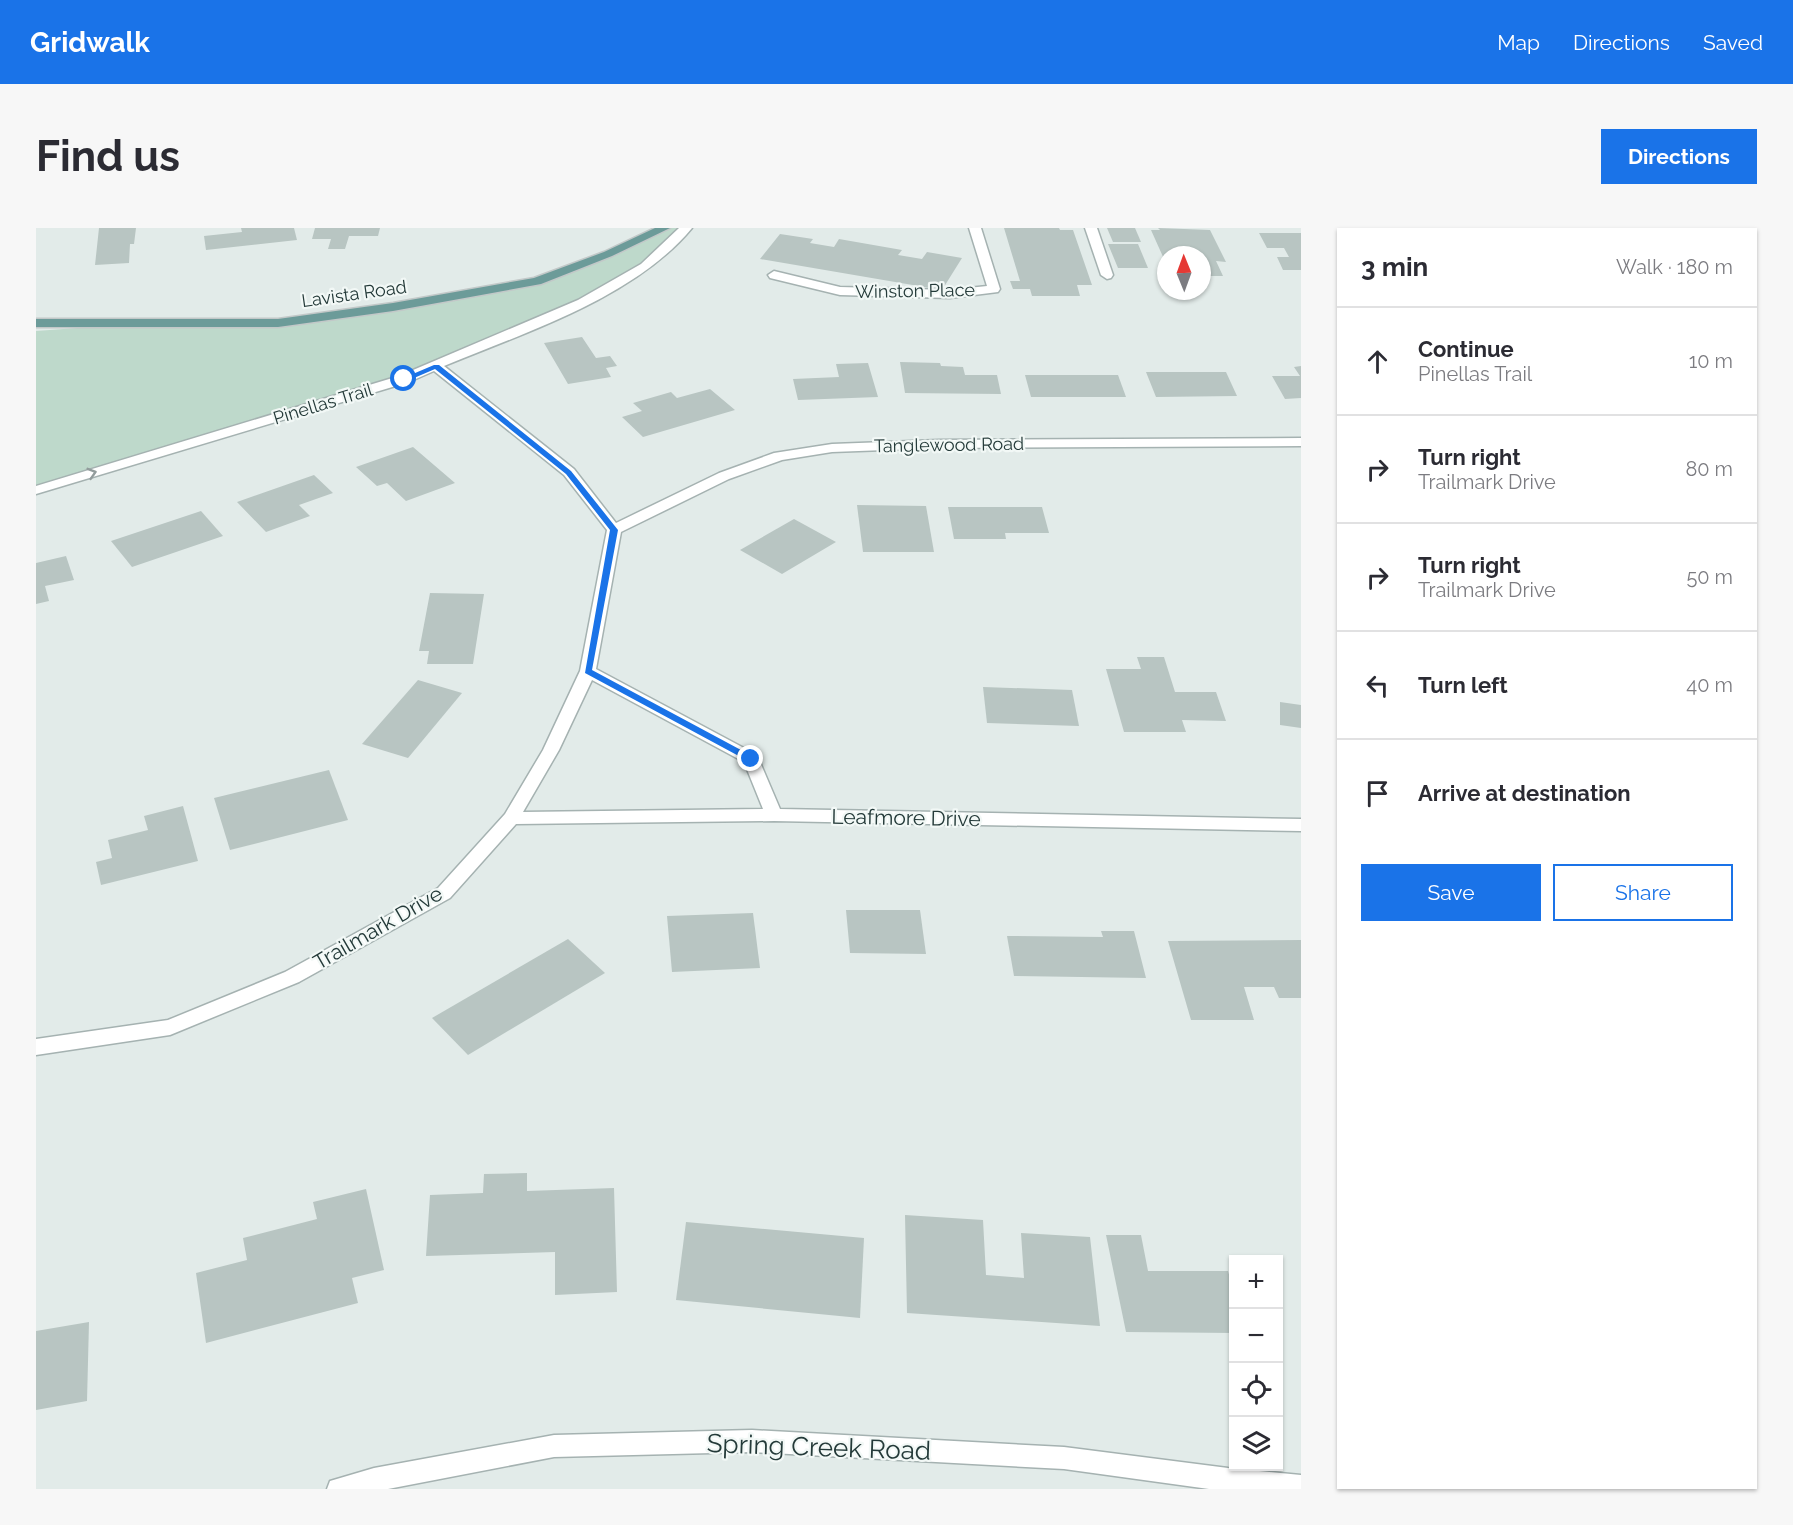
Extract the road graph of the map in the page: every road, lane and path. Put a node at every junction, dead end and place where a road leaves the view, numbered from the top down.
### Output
1 (664, 228) edge
2 (686, 228) edge
3 (975, 228) edge
4 (1091, 228) edge
5 (1107, 275) dead end
6 (774, 276) dead end
7 (36, 323) edge
8 (436, 366) junction
9 (1301, 442) edge
10 (36, 490) edge
11 (614, 530) junction
12 (588, 671) junction
13 (774, 815) junction
14 (511, 818) junction
15 (1301, 825) edge
16 (36, 1047) edge
17 (1227, 1484) edge
18 (1301, 1487) edge
19 (339, 1489) edge

1 - 7 main road, Lavista Road
2 - 8 street, Pinellas Trail
3 - 6 street, Winston Place
4 - 5 street
10 -> 8 street, Pinellas Trail
8 - 11 street
9 - 11 street, Tanglewood Road
11 - 12 street, Trailmark Drive
12 - 13 street
12 - 14 street, Trailmark Drive
13 - 14 street, Leafmore Drive
13 - 15 street, Leafmore Drive
14 - 16 street, Trailmark Drive
17 - 18 street, Spring Creek Road
17 - 19 street, Spring Creek Road

